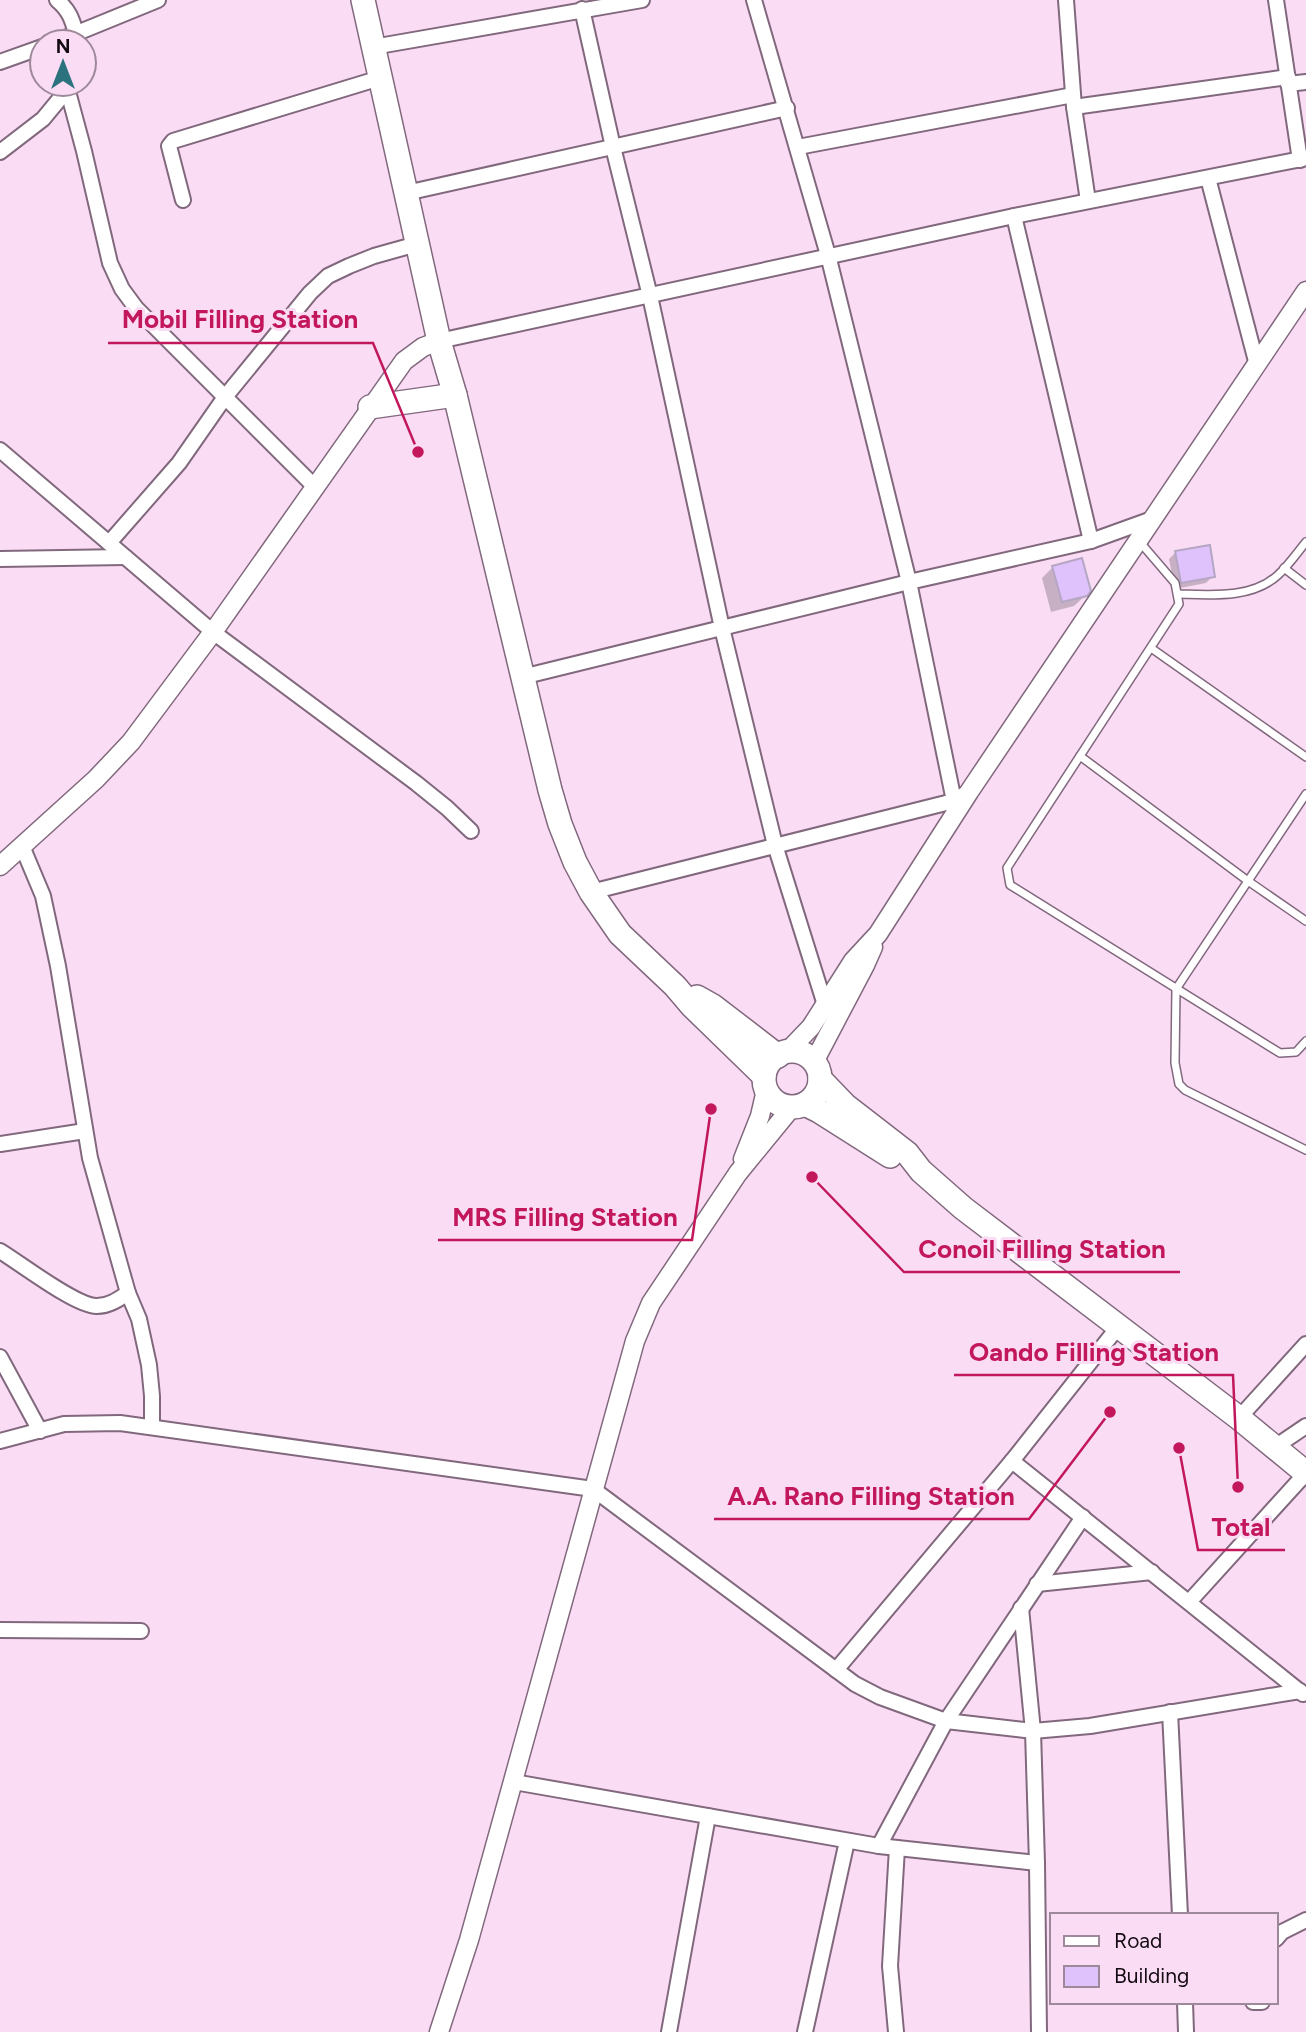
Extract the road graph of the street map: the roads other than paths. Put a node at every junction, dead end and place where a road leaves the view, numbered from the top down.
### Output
1 (57, 0) edge
2 (158, 0) edge
3 (363, 0) edge
4 (642, 0) edge
5 (754, 0) edge
6 (1066, 0) edge
7 (1276, 0) edge
8 (582, 9) junction
9 (75, 28) edge
10 (88, 28) edge
11 (373, 47) junction
12 (28, 52) edge
13 (0, 62) edge
14 (380, 78) junction
15 (1288, 81) junction
16 (1306, 82) edge
17 (58, 98) edge
18 (69, 98) edge
19 (1074, 101) junction
20 (787, 108) junction
21 (613, 147) junction
22 (798, 147) junction
23 (0, 152) edge
24 (1303, 159) edge
25 (1208, 178) junction
26 (406, 193) junction
27 (183, 200) dead end
28 (1088, 201) junction
29 (1014, 216) junction
30 (417, 244) junction
31 (828, 255) junction
32 (1306, 291) edge
33 (650, 296) junction
34 (439, 341) junction
35 (1257, 365) junction
36 (455, 395) junction
37 (225, 397) junction
38 (370, 407) junction
39 (0, 450) edge
40 (316, 488) junction
41 (1152, 519) junction
42 (1091, 541) junction
43 (1139, 541) junction
44 (1306, 542) edge
45 (109, 543) junction
46 (125, 557) junction
47 (0, 559) edge
48 (1284, 568) junction
49 (909, 582) junction
50 (1306, 585) edge
51 (1178, 594) junction
52 (722, 628) junction
53 (213, 632) junction
54 (1151, 648) junction
55 (522, 677) junction
56 (1080, 756) junction
57 (1306, 757) edge
58 (1306, 794) edge
59 (961, 796) junction
60 (471, 831) dead end
61 (775, 845) junction
62 (22, 846) junction
63 (0, 866) edge
64 (1248, 881) junction
65 (591, 892) junction
66 (1306, 921) edge
67 (878, 934) junction
68 (675, 986) junction
69 (1176, 989) junction
70 (825, 1005) junction
71 (1306, 1041) edge
72 (783, 1054) junction
73 (817, 1070) junction
74 (765, 1083) junction
75 (798, 1106) junction
76 (85, 1131) junction
77 (0, 1144) edge
78 (1306, 1150) edge
79 (921, 1171) junction
80 (738, 1173) junction
81 (0, 1251) edge
82 (128, 1293) junction
83 (1118, 1327) junction
84 (1306, 1344) edge
85 (0, 1357) edge
86 (1239, 1418) junction
87 (1306, 1426) edge
88 (152, 1427) junction
89 (40, 1431) junction
90 (0, 1441) edge
91 (1275, 1447) junction
92 (1012, 1461) junction
93 (1306, 1473) edge
94 (593, 1489) junction
95 (1083, 1517) junction
96 (1152, 1572) junction
97 (1037, 1584) junction
98 (1189, 1602) junction
99 (1021, 1608) junction
100 (0, 1630) edge
101 (141, 1631) dead end
102 (836, 1670) junction
103 (1303, 1693) edge
104 (1170, 1712) junction
105 (946, 1721) junction
106 (1032, 1731) junction
107 (514, 1782) junction
108 (708, 1816) junction
109 (846, 1840) junction
110 (879, 1846) junction
111 (897, 1848) junction
112 (1037, 1863) junction
113 (1180, 1913) edge
114 (1306, 1920) edge
115 (1278, 1937) edge
116 (1185, 2004) edge
117 (439, 2032) edge
118 (669, 2032) edge
119 (805, 2032) edge
120 (896, 2032) edge
121 (1039, 2032) edge
122 (1186, 2032) edge

1 - 9 street
2 - 10 street
3 - 11 highway
4 - 8 street
5 - 20 street
6 - 19 street
7 - 15 street
8 - 11 street
8 - 21 street
11 - 14 highway
12 - 13 street
14 - 26 highway
14 - 27 street
15 - 16 street
15 - 19 street
15 - 24 street
17 - 23 street
18 - 37 street
19 - 22 street
19 - 28 street
20 - 21 street
20 - 22 street
21 - 26 street
21 - 33 street
22 - 31 street
24 - 25 street
25 - 28 street
25 - 35 street
26 - 30 highway
28 - 29 street
29 - 31 street
29 - 42 street
30 - 34 highway
30 - 37 street
31 - 33 street
31 - 49 street
32 - 35 street
33 - 34 street
33 - 52 street
34 - 36 highway
34 - 38 street
35 - 41 street
36 - 38 highway
36 - 55 highway
37 - 40 street
37 - 45 street
38 - 40 street
39 - 45 street
40 - 53 street
41 - 42 street
41 - 43 street
42 - 49 street
43 - 51 lane
43 - 59 street
44 - 48 lane
45 - 46 street
46 - 47 street
46 - 53 street
48 - 50 lane
48 - 51 lane
49 - 52 street
49 - 59 street
51 - 54 lane
52 - 55 street
52 - 61 street
53 - 60 street
53 - 62 street
54 - 56 lane
54 - 57 lane
55 - 65 highway
56 - 64 lane
56 - 69 lane
58 - 64 lane
59 - 61 street
59 - 67 street
61 - 65 street
61 - 70 street
62 - 63 street
62 - 76 street
64 - 66 lane
64 - 69 lane
65 - 68 highway
67 - 70 street
67 - 73 street
68 - 72 highway
68 - 74 highway
69 - 71 lane
69 - 78 lane
70 - 72 street
72 - 73 highway
72 - 74 highway
73 - 75 highway
73 - 79 highway
74 - 75 highway
74 - 80 street
75 - 79 highway
75 - 80 street
76 - 77 street
76 - 82 street
79 - 83 highway
80 - 94 street
81 - 82 street
82 - 88 street
83 - 86 highway
83 - 92 street
84 - 86 street
85 - 89 street
86 - 91 highway
87 - 91 street
88 - 89 street
88 - 94 street
89 - 90 street
91 - 93 highway
92 - 95 street
92 - 102 street
93 - 98 street
94 - 102 street
94 - 107 street
95 - 96 street
95 - 97 street
96 - 97 street
96 - 98 street
97 - 99 street
98 - 103 street
99 - 105 street
99 - 106 street
100 - 101 street
102 - 105 street
103 - 104 street
104 - 106 street
104 - 113 street
105 - 106 street
105 - 110 street
106 - 112 street
107 - 108 street
107 - 117 street
108 - 109 street
108 - 118 street
109 - 110 street
109 - 119 street
110 - 111 street
111 - 112 street
111 - 120 street
112 - 121 street
114 - 115 street
116 - 122 street

